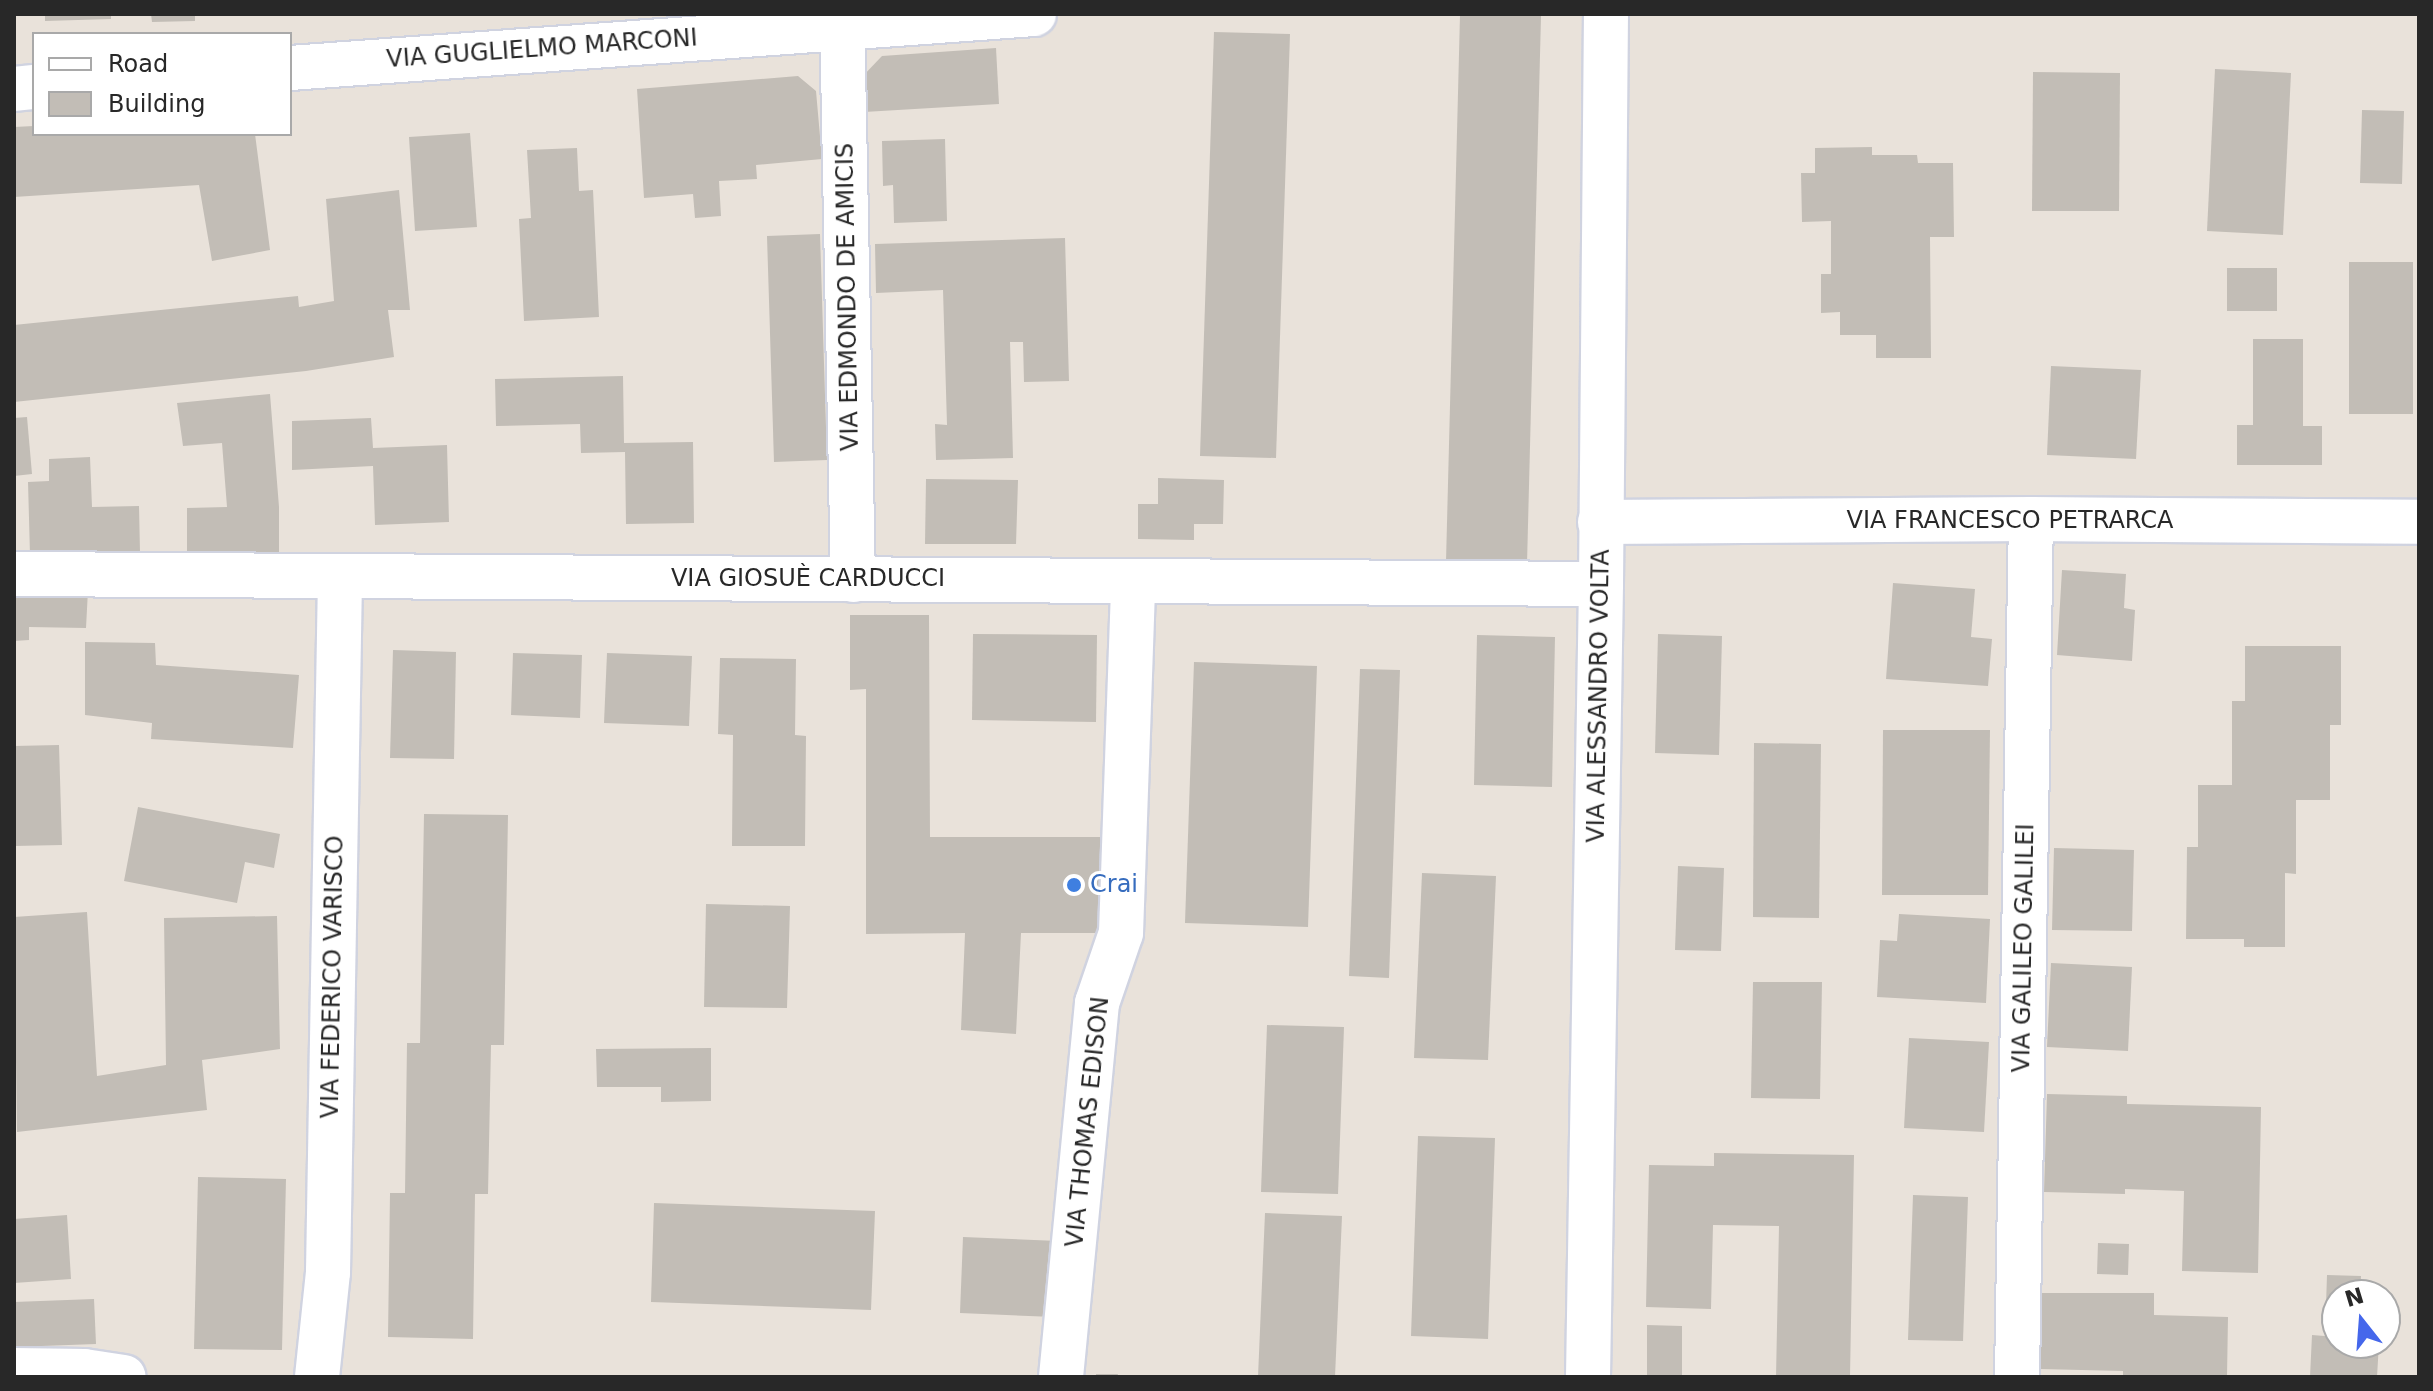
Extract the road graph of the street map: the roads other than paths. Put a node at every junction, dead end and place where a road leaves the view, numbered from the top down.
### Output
1 (1034, 14) edge
2 (1606, 14) edge
3 (842, 20) edge
4 (292, 68) edge
5 (2031, 519) junction
6 (1600, 522) junction
7 (2419, 522) edge
8 (14, 574) edge
9 (340, 576) junction
10 (853, 580) junction
11 (1133, 581) junction
12 (1601, 584) junction
13 (14, 1370) edge
14 (124, 1377) edge
15 (317, 1377) edge
16 (1061, 1377) edge
17 (1588, 1377) edge
18 (2017, 1377) edge

1 - 3 street, VIA GUGLIELMO MARCONI
2 - 6 street, VIA ALESSANDRO VOLTA
3 - 4 street, VIA GUGLIELMO MARCONI
3 - 10 street, VIA EDMONDO DE AMICIS
5 - 6 street, VIA FRANCESCO PETRARCA
5 - 7 street, VIA FRANCESCO PETRARCA
5 - 18 street, VIA GALILEO GALILEI
6 - 12 street, VIA ALESSANDRO VOLTA
8 - 9 street, VIA GIOSUÈ CARDUCCI
9 - 10 street, VIA GIOSUÈ CARDUCCI
9 - 15 street, VIA FEDERICO VARISCO
10 - 11 street, VIA GIOSUÈ CARDUCCI
11 - 12 street, VIA GIOSUÈ CARDUCCI
11 - 16 street, VIA THOMAS EDISON
12 - 17 street, VIA ALESSANDRO VOLTA
13 - 14 street

